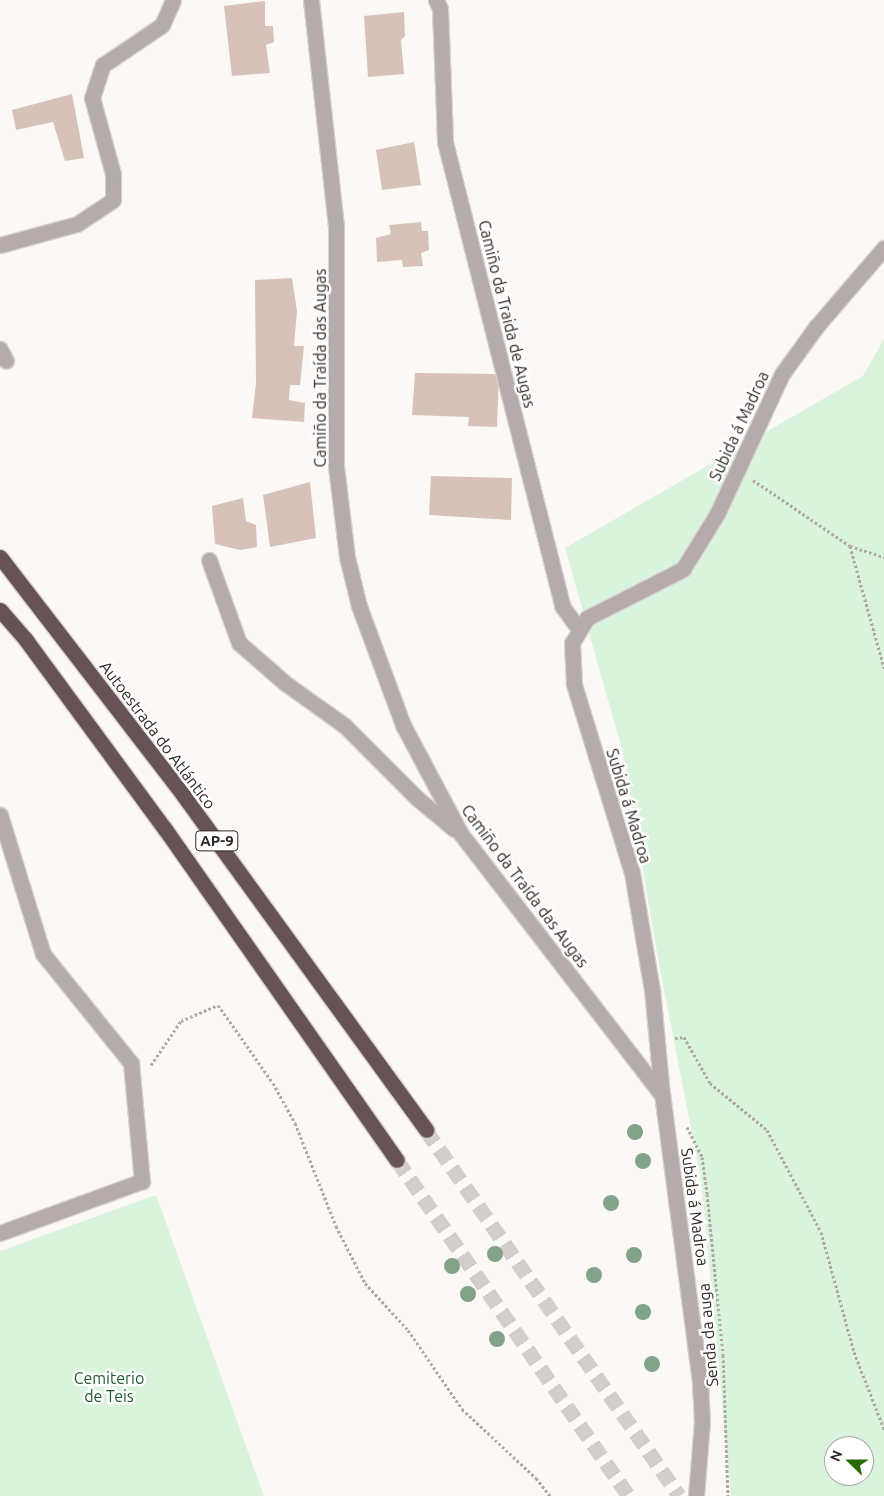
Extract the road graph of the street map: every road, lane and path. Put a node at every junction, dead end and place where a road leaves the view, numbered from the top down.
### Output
1 (173, 0) edge
2 (311, 0) edge
3 (436, 0) edge
4 (0, 245) edge
5 (884, 248) edge
6 (738, 469) junction
7 (850, 546) junction
8 (0, 557) edge
9 (884, 557) edge
10 (210, 560) dead end
11 (0, 610) edge
12 (578, 628) junction
13 (884, 668) edge
14 (1, 823) edge
15 (461, 834) junction
16 (684, 1037) dead end
17 (134, 1091) junction
18 (662, 1095) junction
19 (684, 1122) dead end
20 (426, 1130) tunnel mouth
21 (397, 1160) tunnel mouth
22 (0, 1233) edge
23 (884, 1429) edge
24 (550, 1496) edge
25 (696, 1496) edge
26 (728, 1496) edge

1 - 4 street
2 - 15 street, Camiño da Traída das Augas
3 - 12 street, Camiño da Traida de Augas
5 - 6 street, Subida á Madroa
6 - 7 path
6 - 12 street, Subida á Madroa
7 - 9 path
7 - 13 path
8 - 20 highway, Autoestrada do Atlántico / AP-9
10 - 15 street
11 - 21 highway, AP-9
12 - 18 street, Subida á Madroa
14 - 17 street
15 - 18 street, Camiño da Traída das Augas
16 - 23 path
17 - 22 street
17 - 24 path
18 - 25 street, Subida á Madroa
19 - 26 path, Senda da auga

